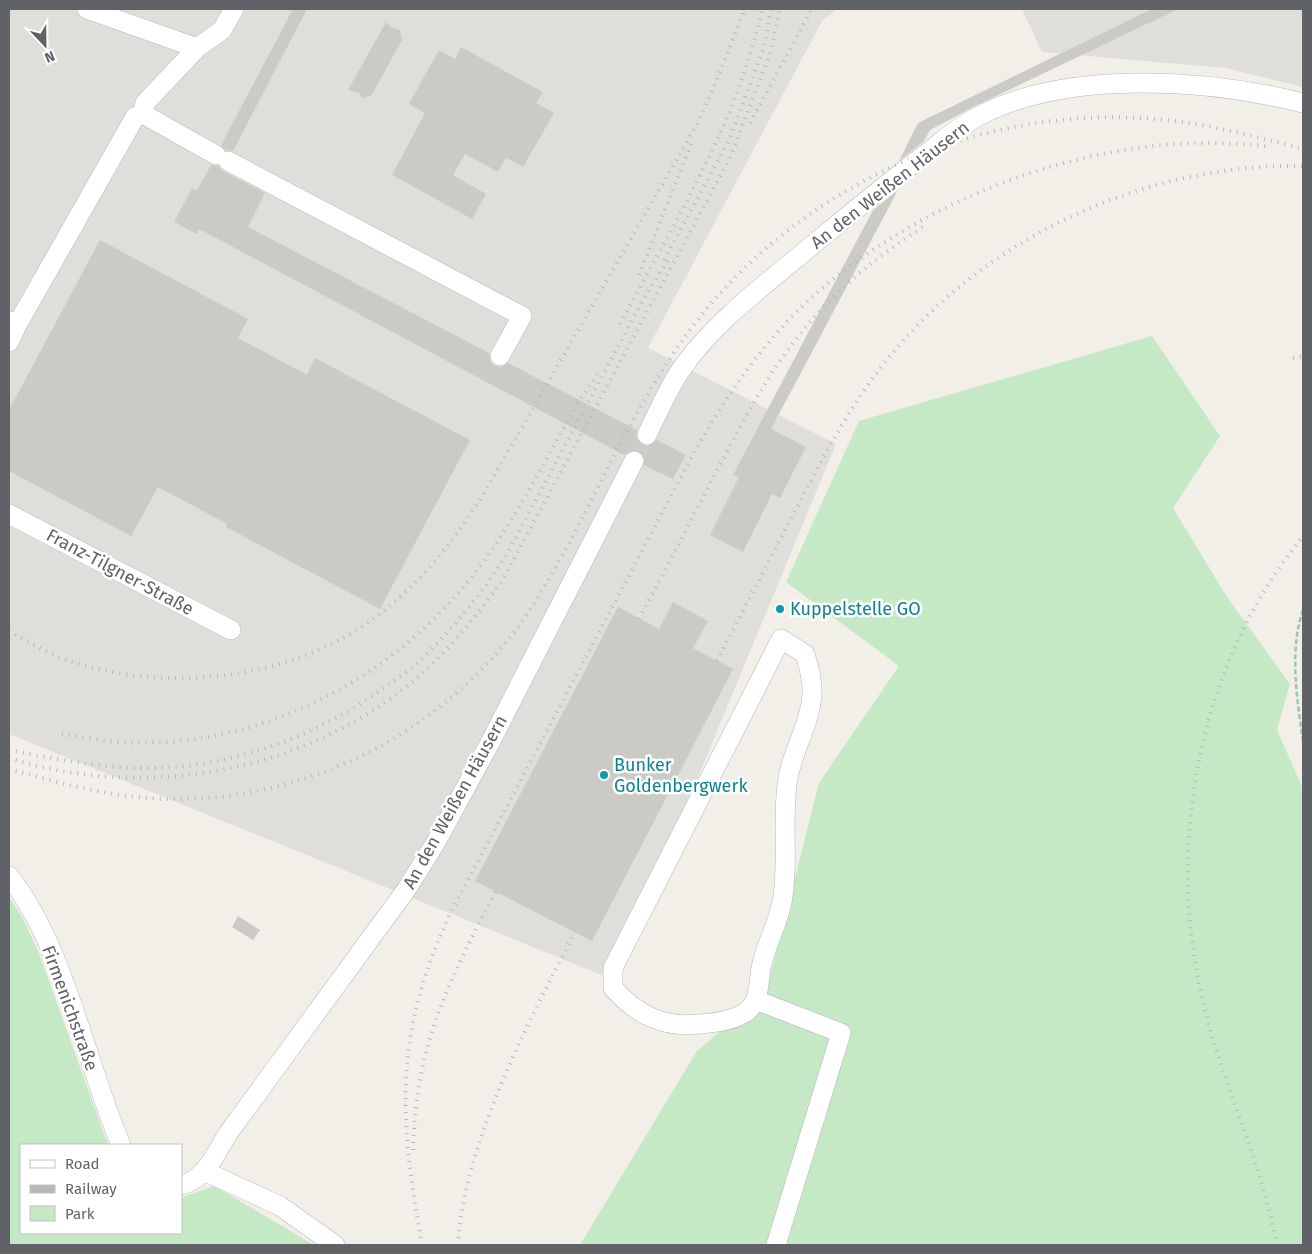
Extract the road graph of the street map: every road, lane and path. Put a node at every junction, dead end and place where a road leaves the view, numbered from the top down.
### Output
1 (87, 9) edge
2 (234, 9) edge
3 (197, 48) junction
4 (1303, 103) edge
5 (143, 114) junction
6 (12, 329) edge
7 (500, 356) dead end
8 (647, 435) tunnel mouth
9 (634, 460) tunnel mouth
10 (9, 514) edge
11 (1303, 610) edge
12 (231, 630) dead end
13 (1303, 741) edge
14 (9, 876) edge
15 (756, 1000) junction
16 (121, 1144) edge
17 (204, 1171) junction
18 (182, 1185) edge
19 (336, 1245) edge
20 (776, 1245) edge

1 - 3 street
2 - 3 street
3 - 5 street
4 - 8 street, An den Weißen Häusern
5 - 6 street
5 - 7 street
9 - 17 street, An den Weißen Häusern
10 - 12 street, Franz-Tilgner-Straße
11 - 13 path
14 - 16 street, Firmenichstraße
15 - 15 street
15 - 20 street
17 - 18 street
17 - 19 street

